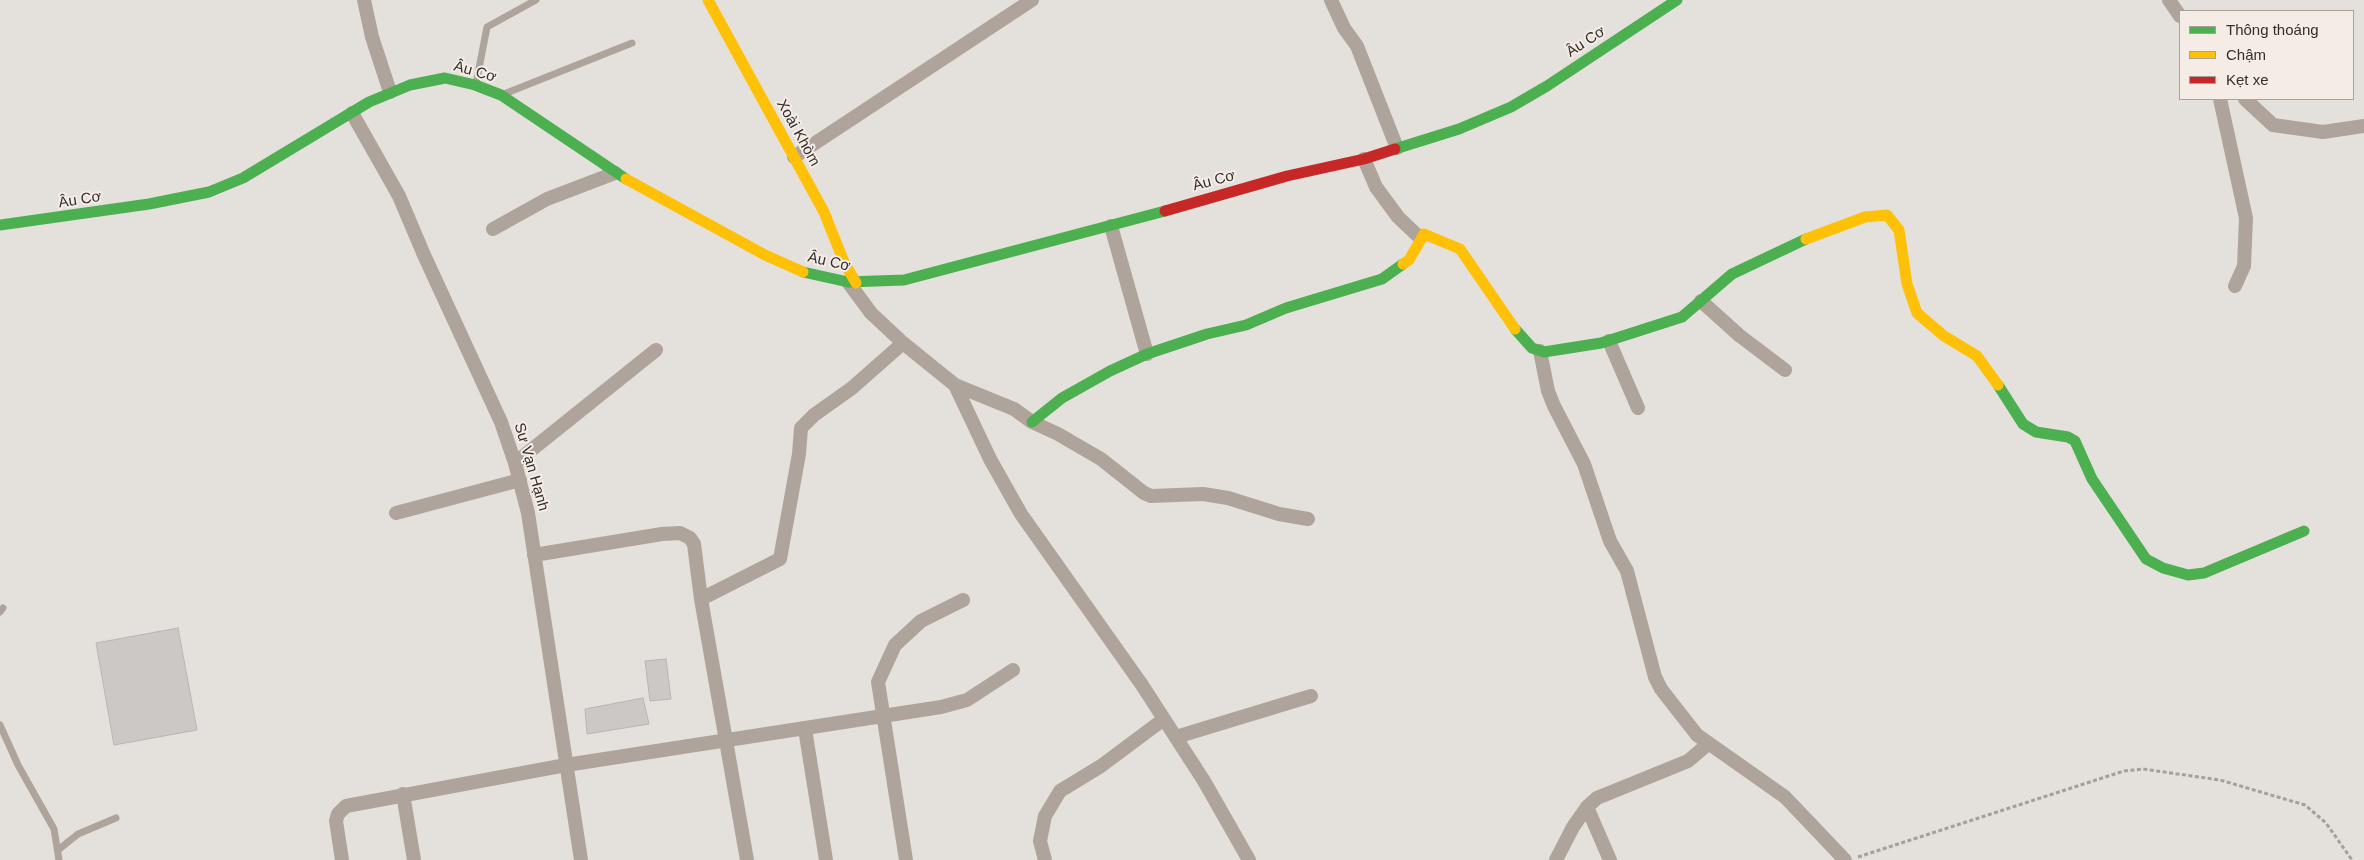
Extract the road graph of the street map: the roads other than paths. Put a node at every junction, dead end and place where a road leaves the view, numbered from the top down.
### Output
1 (364, 0) edge
2 (536, 0) edge
3 (708, 0) edge
4 (1032, 0) edge
5 (1331, 0) edge
6 (1676, 0) edge
7 (2169, 0) edge
8 (2179, 15) edge
9 (632, 43) dead end
10 (475, 85) junction
11 (390, 92) junction
12 (501, 95) junction
13 (2220, 100) edge
14 (2246, 100) edge
15 (352, 113) junction
16 (2364, 126) edge
17 (1397, 148) junction
18 (794, 157) junction
19 (1364, 159) junction
20 (615, 172) junction
21 (0, 225) edge
22 (1111, 226) junction
23 (493, 228) dead end
24 (1420, 238) junction
25 (852, 282) junction
26 (2235, 286) dead end
27 (1702, 302) junction
28 (1609, 340) junction
29 (903, 343) junction
30 (656, 350) dead end
31 (1540, 351) junction
32 (1147, 354) junction
33 (1785, 370) dead end
34 (955, 385) junction
35 (1638, 408) dead end
36 (1032, 422) junction
37 (516, 463) junction
38 (520, 480) junction
39 (396, 512) dead end
40 (1308, 519) dead end
41 (2304, 532) dead end
42 (534, 555) junction
43 (701, 599) junction
44 (963, 600) dead end
45 (1013, 670) dead end
46 (1311, 696) dead end
47 (884, 715) junction
48 (1164, 719) junction
49 (0, 725) edge
50 (805, 729) junction
51 (1176, 737) junction
52 (727, 741) junction
53 (1708, 744) junction
54 (566, 765) junction
55 (402, 794) junction
56 (1587, 807) junction
57 (116, 818) dead end
58 (58, 850) junction
59 (1851, 859) edge
60 (59, 860) edge
61 (342, 860) edge
62 (414, 860) edge
63 (581, 860) edge
64 (747, 860) edge
65 (826, 860) edge
66 (906, 860) edge
67 (1045, 860) edge
68 (1249, 860) edge
69 (1556, 860) edge
70 (1610, 860) edge

1 - 11 street
2 - 10 lane
3 - 18 street, Xoài Khòm
4 - 18 street
5 - 17 street
6 - 17 street, Âu Cơ
7 - 8 street
9 - 12 lane
10 - 11 street, Âu Cơ
10 - 12 street, Âu Cơ
11 - 15 street, Âu Cơ
12 - 20 street, Âu Cơ
13 - 26 street
14 - 16 street
15 - 21 street, Âu Cơ
15 - 37 street, Sư Vạn Hạnh
17 - 19 street, Âu Cơ
18 - 25 street, Xoài Khòm
19 - 22 street, Âu Cơ
19 - 24 street
20 - 23 street
20 - 25 street, Âu Cơ
22 - 25 street, Âu Cơ
22 - 32 street
24 - 31 street
24 - 32 street
25 - 29 street
27 - 28 street
27 - 33 street
27 - 41 street
28 - 31 street
28 - 35 street
29 - 34 street
29 - 43 street
30 - 37 street
31 - 53 street
32 - 36 street
34 - 36 street
34 - 48 street
36 - 40 street
37 - 38 street, Sư Vạn Hạnh
38 - 39 street
38 - 42 street, Sư Vạn Hạnh
42 - 43 street
42 - 54 street, Sư Vạn Hạnh
43 - 52 street
44 - 47 street
45 - 47 street
46 - 51 street
47 - 50 street
47 - 66 street
48 - 51 street
48 - 67 street
49 - 58 lane
50 - 52 street
50 - 65 street
51 - 68 street
52 - 54 street
52 - 64 street
53 - 56 street
53 - 59 street
54 - 55 street
54 - 63 street, Sư Vạn Hạnh
55 - 61 street
55 - 62 street
56 - 69 street
56 - 70 street
57 - 58 lane
58 - 60 lane

